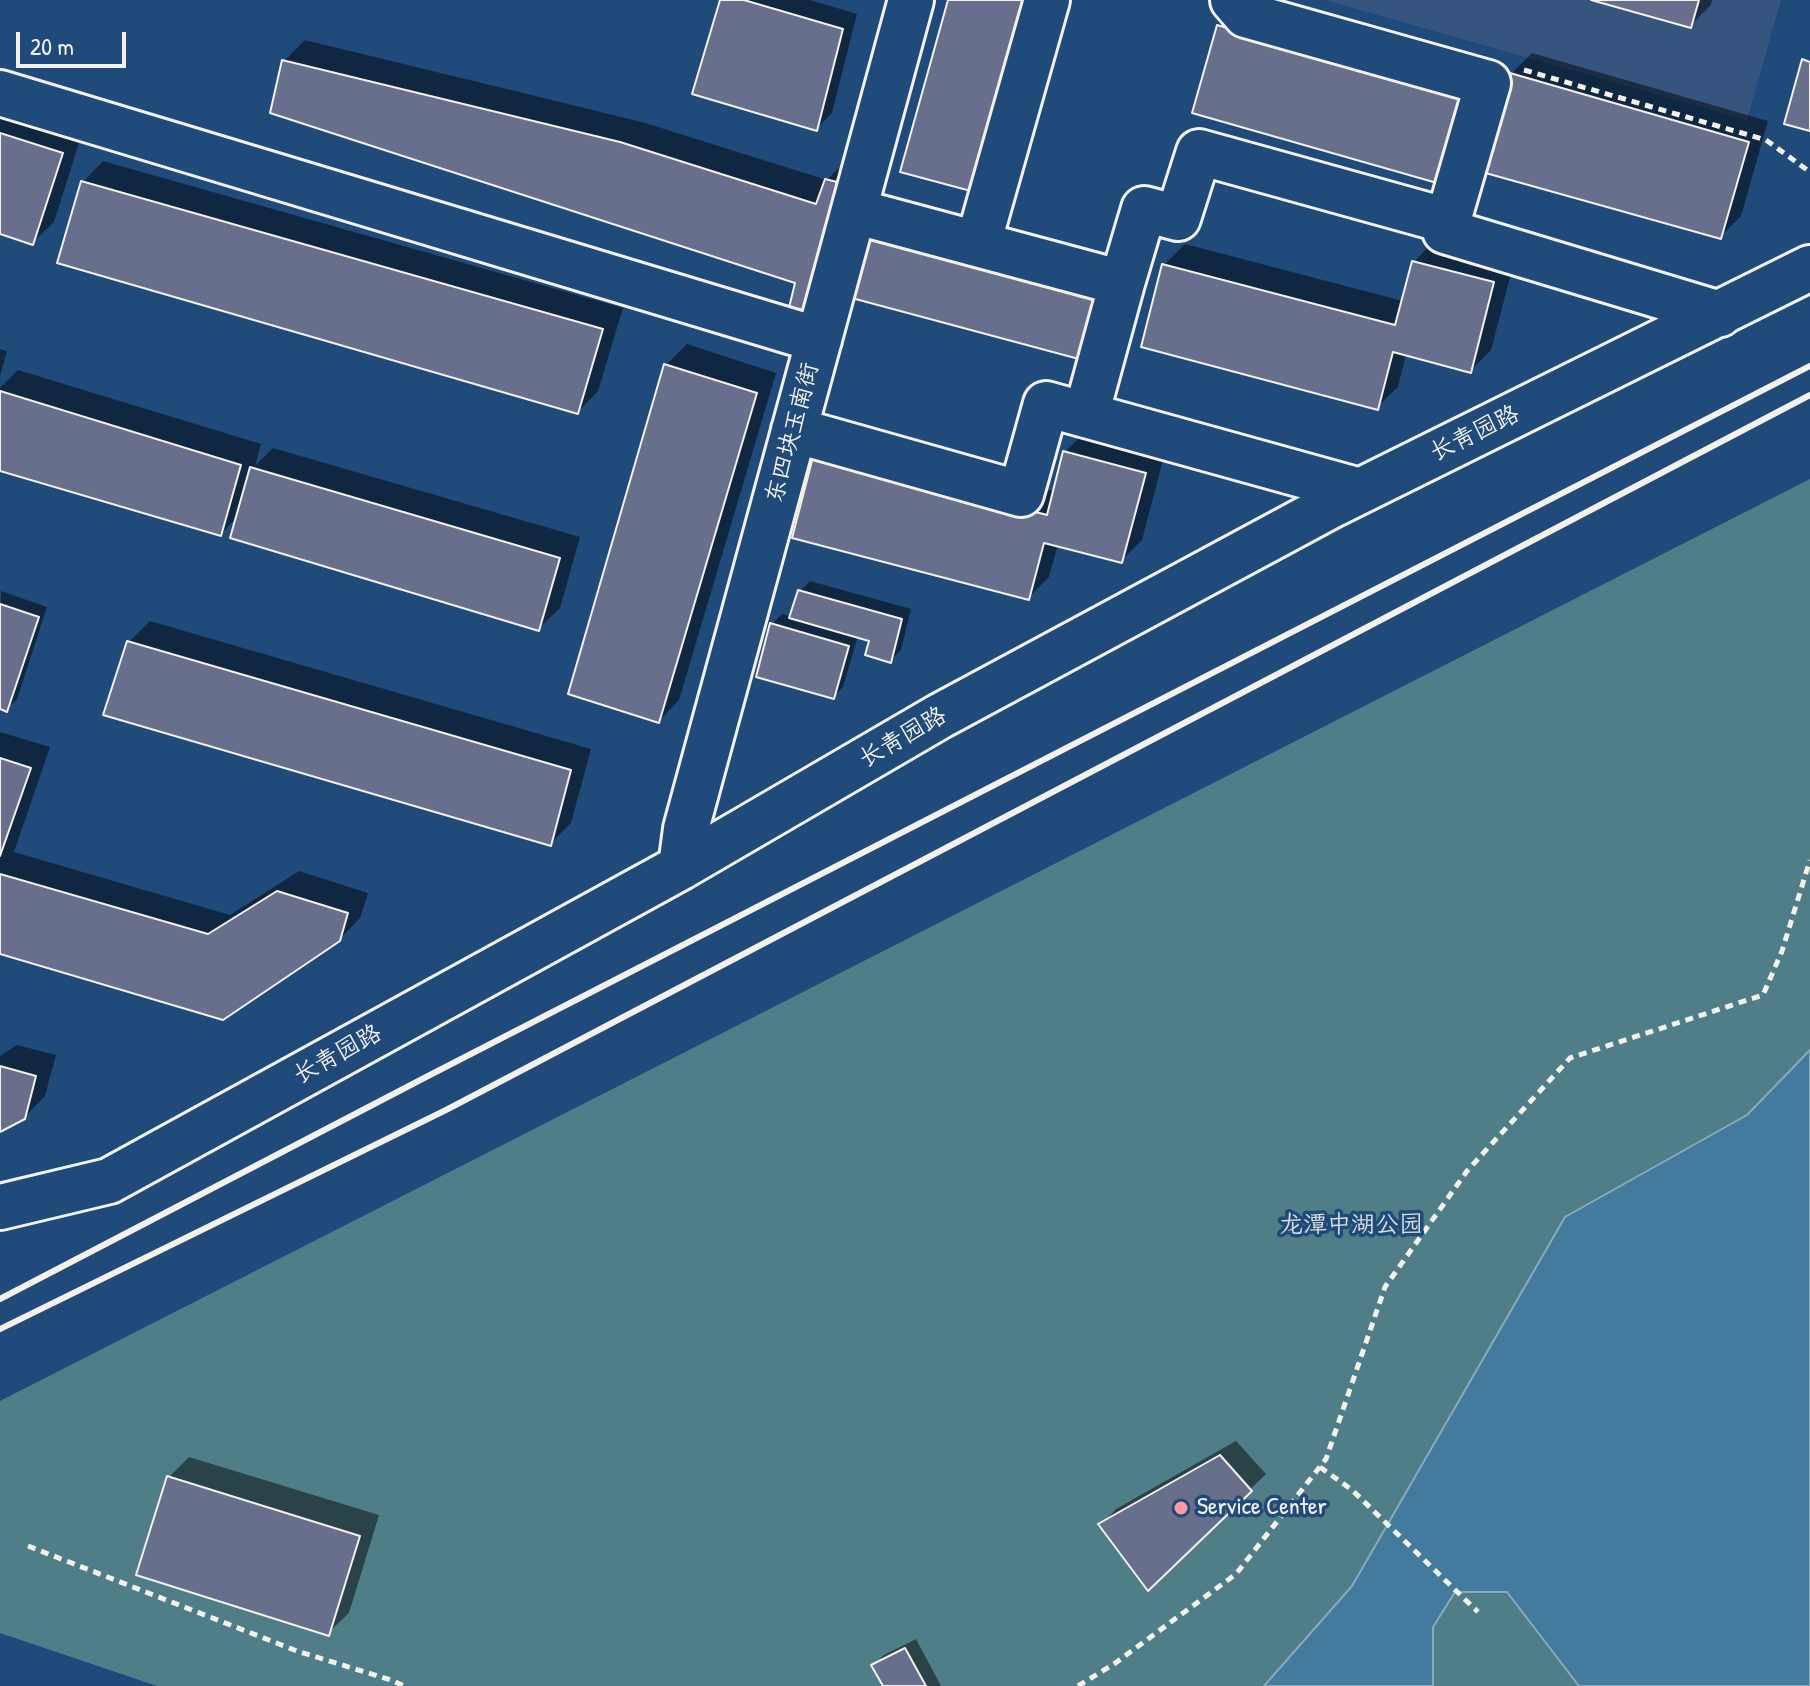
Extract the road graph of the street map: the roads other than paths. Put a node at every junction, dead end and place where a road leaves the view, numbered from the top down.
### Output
1 (911, 0) edge
2 (1047, 0) edge
3 (1233, 0) edge
4 (0, 93) edge
5 (854, 211) junction
6 (1448, 221) junction
7 (978, 244) junction
8 (1810, 268) edge
9 (1122, 283) junction
10 (1720, 314) junction
11 (819, 340) junction
12 (1086, 415) junction
13 (794, 430) junction
14 (1360, 491) junction
15 (681, 867) junction
16 (0, 1207) edge

1 - 5 street, 东四块玉南街
2 - 7 street
3 - 6 street
4 - 11 street
5 - 7 street
5 - 11 street, 东四块玉南街
6 - 9 street
6 - 10 street
7 - 9 street
8 - 10 street, 长青园路
9 - 12 street
10 - 14 street, 长青园路
11 - 13 street, 东四块玉南街
12 - 13 street
12 - 14 street
13 - 15 street, 东四块玉南街
14 - 15 street, 长青园路
15 - 16 street, 长青园路

